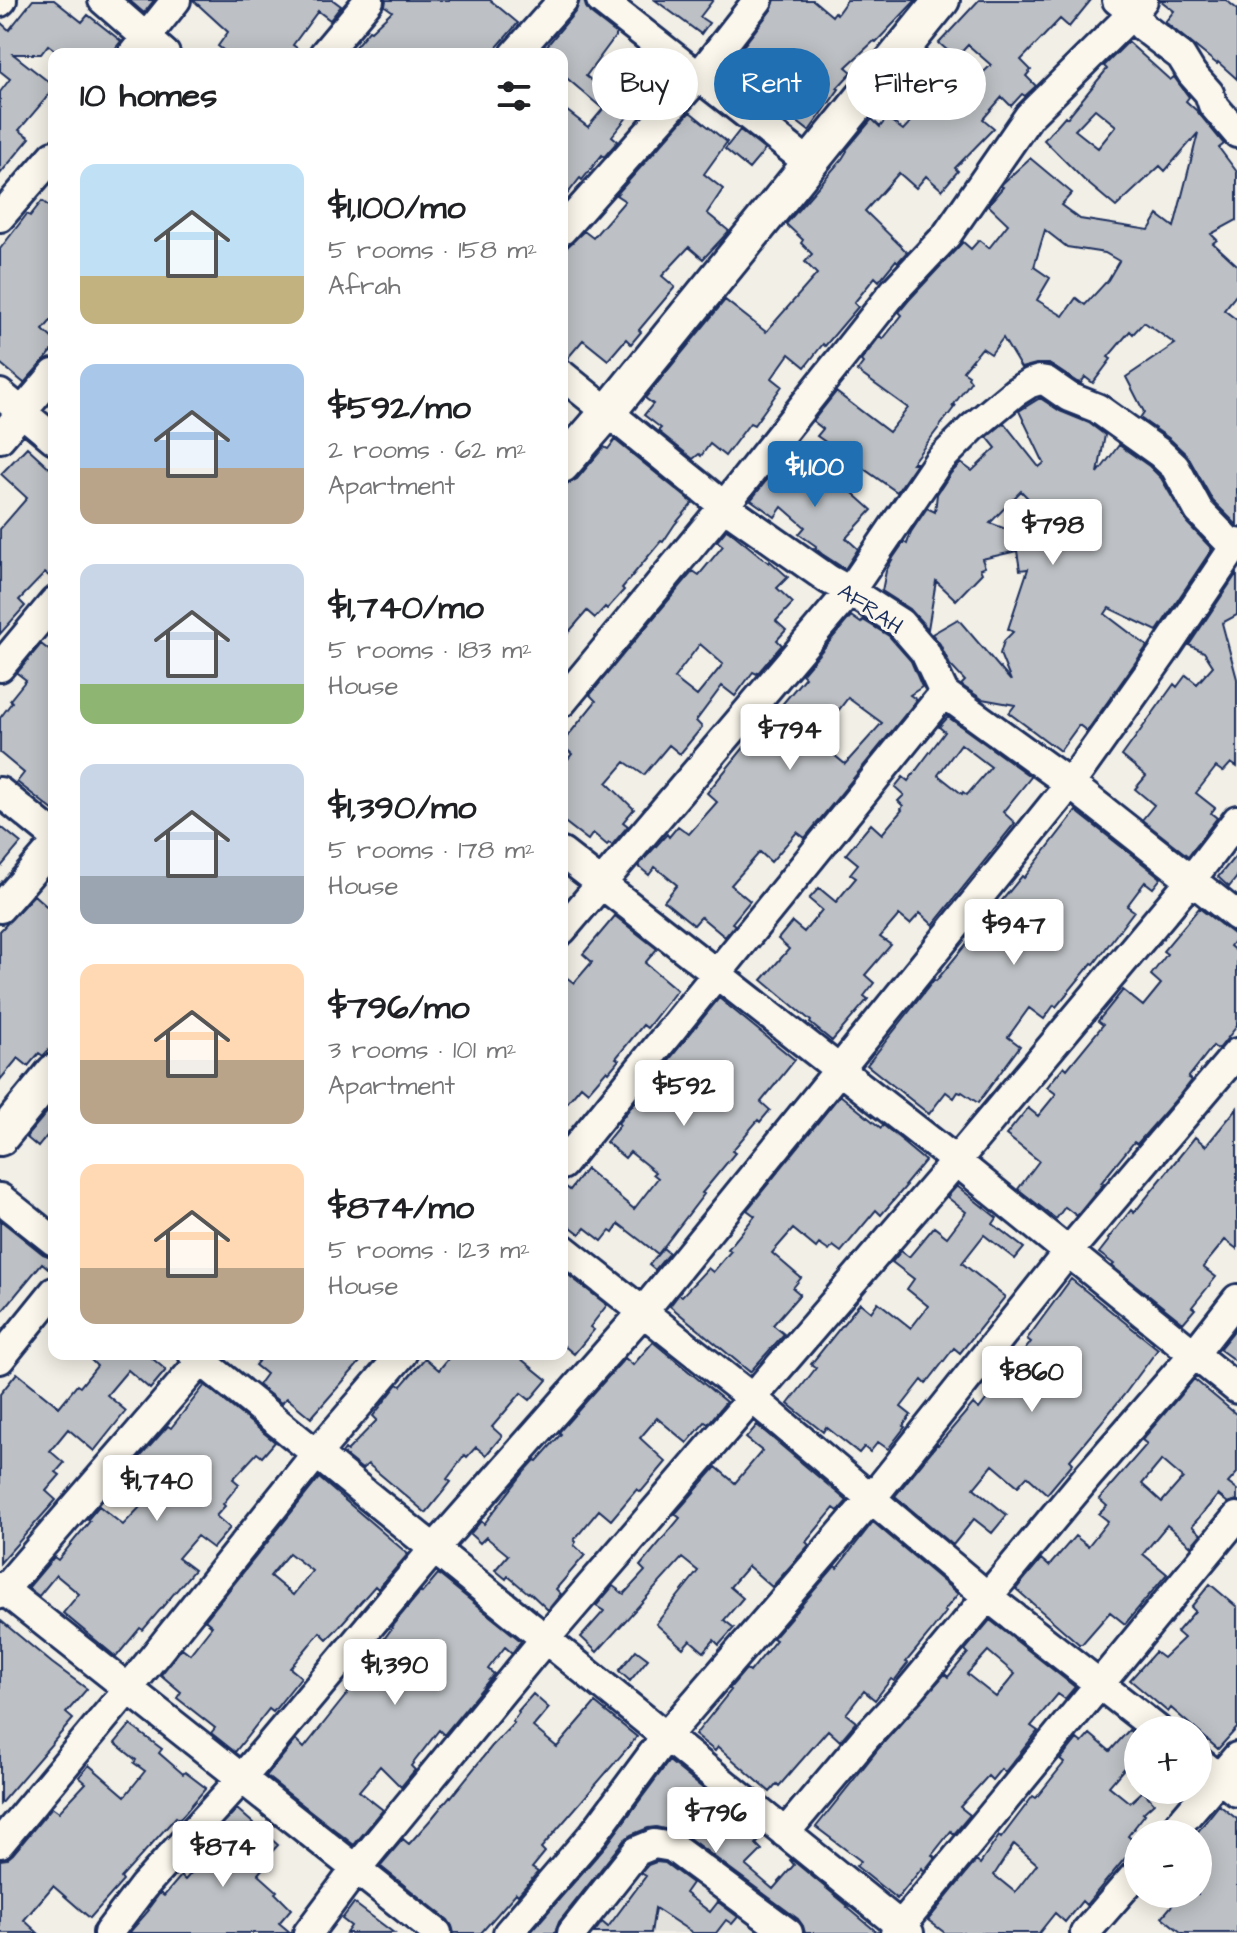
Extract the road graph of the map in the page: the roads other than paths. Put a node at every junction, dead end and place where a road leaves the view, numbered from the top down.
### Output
1 (103, 0) edge
2 (176, 0) edge
3 (369, 0) edge
4 (563, 0) edge
5 (601, 0) edge
6 (758, 0) edge
7 (942, 0) edge
8 (1131, 4) edge
9 (147, 48) edge
10 (149, 48) edge
11 (329, 48) edge
12 (520, 48) edge
13 (661, 48) edge
14 (698, 77) joint
15 (660, 120) edge
16 (1237, 133) edge
17 (48, 162) edge
18 (809, 163) junction
19 (0, 217) edge
20 (568, 223) edge
21 (48, 378) edge
22 (568, 380) edge
23 (11, 403) edge
24 (608, 412) junction
25 (48, 434) edge
26 (0, 438) edge
27 (568, 458) edge
28 (724, 506) junction
29 (1236, 545) edge
30 (850, 591) junction
31 (48, 609) edge
32 (0, 667) edge
33 (944, 693) junction
34 (568, 695) edge
35 (1070, 784) junction
36 (0, 792) edge
37 (1237, 820) edge
38 (48, 831) edge
39 (48, 853) edge
40 (568, 858) edge
41 (1191, 880) junction
42 (601, 883) junction
43 (0, 908) edge
44 (1237, 916) edge
45 (568, 923) edge
46 (715, 974) junction
47 (1237, 1053) edge
48 (839, 1070) junction
49 (48, 1079) edge
50 (0, 1138) edge
51 (568, 1158) edge
52 (956, 1161) junction
53 (0, 1198) edge
54 (48, 1236) edge
55 (1068, 1252) junction
56 (568, 1253) edge
57 (48, 1299) edge
58 (1237, 1299) edge
59 (642, 1313) junction
60 (1194, 1354) junction
61 (0, 1359) edge
62 (198, 1360) edge
63 (206, 1360) edge
64 (397, 1360) edge
65 (1237, 1389) edge
66 (752, 1398) junction
67 (316, 1454) junction
68 (871, 1499) junction
69 (1237, 1517) edge
70 (434, 1549) junction
71 (1, 1590) edge
72 (988, 1597) junction
73 (545, 1639) junction
74 (1100, 1684) junction
75 (128, 1689) junction
76 (1140, 1716) edge
77 (666, 1736) junction
78 (1223, 1772) edge
79 (242, 1778) junction
80 (1183, 1820) edge
81 (785, 1833) junction
82 (0, 1843) edge
83 (356, 1869) junction
84 (1124, 1888) edge
85 (902, 1931) edge
86 (108, 1933) edge
87 (308, 1933) edge
88 (437, 1933) edge
89 (508, 1933) edge
90 (572, 1933) edge
91 (788, 1933) edge
92 (1085, 1933) edge

1 - 9 street
2 - 10 street
3 - 11 street
4 - 12 street
5 - 13 street
6 - 14 street
7 - 18 main road
8 - 16 street
8 - 28 street
14 - 18 street
15 - 20 street
17 - 19 street
18 - 24 main road
21 - 23 street
22 - 24 street, AFRAH
23 - 25 street
23 - 26 street
24 - 27 main road
24 - 28 street, AFRAH
28 - 30 street, AFRAH
28 - 34 street
29 - 30 street
29 - 35 street
30 - 33 street, AFRAH
30 - 42 street
31 - 32 street
33 - 35 street, AFRAH
33 - 46 street
35 - 41 street, AFRAH
35 - 48 street
36 - 38 street
37 - 41 street
39 - 43 street
40 - 42 street
41 - 44 street, AFRAH
41 - 52 street
42 - 45 street
42 - 46 street
46 - 48 street
46 - 51 street
47 - 55 street
48 - 52 street
48 - 59 street
49 - 50 main road
52 - 55 street
52 - 66 street
53 - 54 street
55 - 60 street
55 - 68 street
56 - 59 street
57 - 61 street
58 - 60 street
59 - 66 street
59 - 70 street
60 - 65 street
60 - 72 street
62 - 71 street
63 - 67 street
64 - 67 street
66 - 68 street
66 - 73 street
67 - 70 street
67 - 75 street
68 - 72 street
68 - 77 street
69 - 74 street
70 - 73 street
70 - 79 street
71 - 75 street
72 - 74 street
72 - 81 street
73 - 77 street
73 - 83 street
74 - 76 street
74 - 85 street
75 - 79 street
75 - 82 street
77 - 81 street
77 - 89 street
78 - 80 street
79 - 83 street
79 - 86 street
81 - 85 street
83 - 87 street
83 - 88 street
84 - 92 street
90 - 91 street

